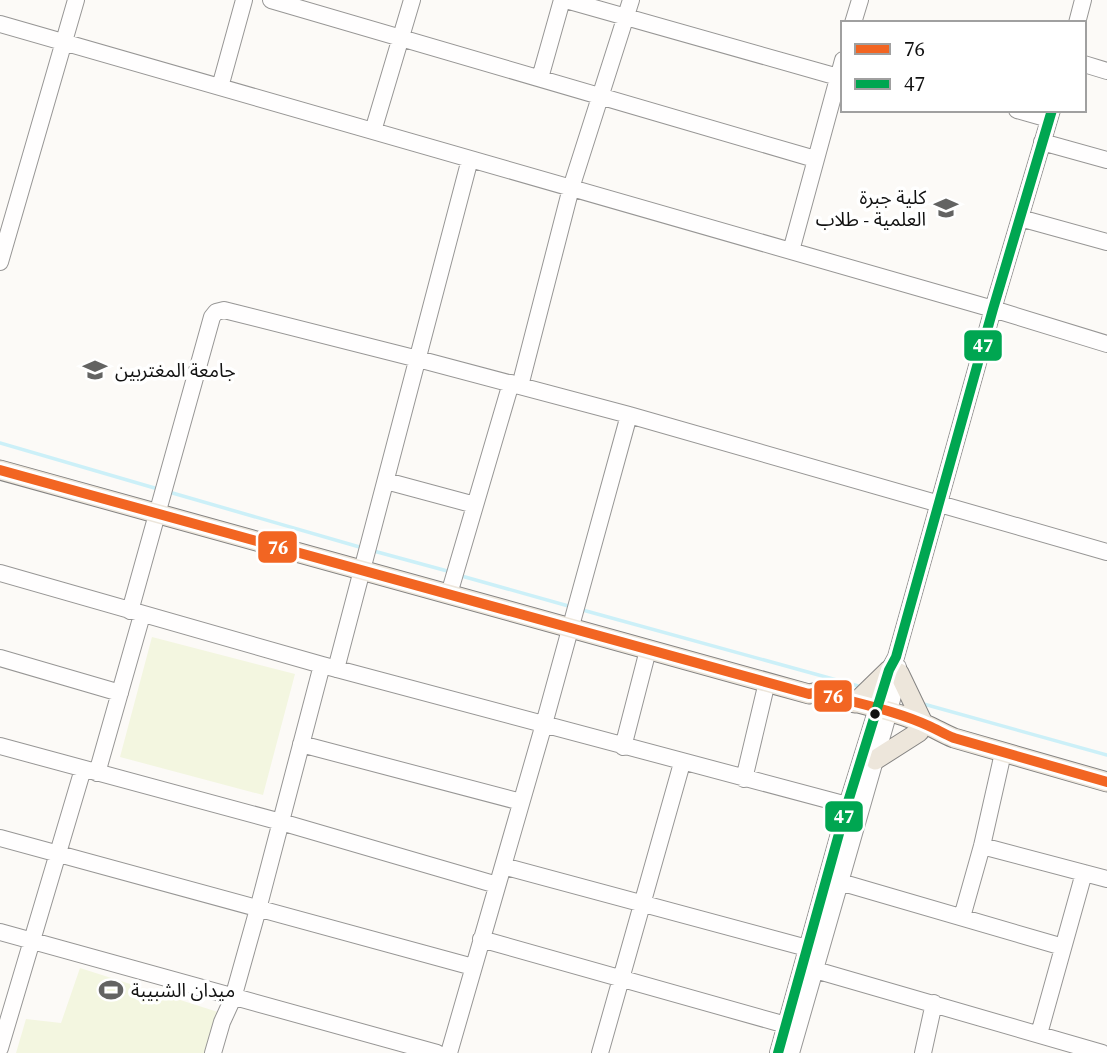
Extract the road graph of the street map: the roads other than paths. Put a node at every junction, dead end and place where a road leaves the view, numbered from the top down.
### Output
1 (76, 0) edge
2 (244, 0) edge
3 (271, 0) edge
4 (412, 0) edge
5 (564, 0) edge
6 (631, 0) edge
7 (859, 0) edge
8 (1083, 0) edge
9 (626, 17) junction
10 (854, 21) edge
11 (1078, 21) edge
12 (0, 24) edge
13 (401, 38) junction
14 (63, 42) junction
15 (1086, 65) edge
16 (841, 66) edge
17 (1107, 71) edge
18 (540, 78) junction
19 (219, 87) junction
20 (601, 96) junction
21 (1030, 112) edge
22 (1050, 115) edge
23 (373, 131) junction
24 (1042, 142) junction
25 (470, 159) junction
26 (815, 159) junction
27 (1107, 160) edge
28 (571, 188) junction
29 (1020, 218) junction
30 (1107, 242) edge
31 (791, 251) junction
32 (0, 262) edge
33 (993, 309) junction
34 (1107, 344) edge
35 (418, 359) junction
36 (515, 384) junction
37 (628, 415) junction
38 (0, 470) edge
39 (386, 481) junction
40 (475, 505) junction
41 (940, 506) junction
42 (157, 513) junction
43 (1107, 552) edge
44 (362, 570) junction
45 (0, 573) edge
46 (449, 594) junction
47 (136, 613) junction
48 (570, 628) junction
49 (648, 650) junction
50 (0, 658) edge
51 (329, 667) junction
52 (895, 667) junction
53 (767, 682) junction
54 (120, 693) junction
55 (809, 694) junction
56 (855, 703) junction
57 (880, 715) junction
58 (544, 724) junction
59 (926, 729) junction
60 (302, 744) junction
61 (0, 746) edge
62 (623, 747) junction
63 (1003, 753) junction
64 (875, 760) junction
65 (682, 763) junction
66 (90, 771) junction
67 (744, 779) junction
68 (1107, 782) edge
69 (521, 802) junction
70 (847, 805) junction
71 (281, 822) junction
72 (0, 838) edge
73 (982, 846) junction
74 (58, 854) junction
75 (503, 866) junction
76 (1084, 873) junction
77 (1107, 879) edge
78 (840, 882) junction
79 (497, 886) junction
80 (643, 904) junction
81 (258, 909) junction
82 (962, 917) junction
83 (0, 932) edge
84 (481, 939) junction
85 (32, 941) junction
86 (1063, 947) junction
87 (807, 948) junction
88 (473, 967) junction
89 (808, 968) junction
90 (623, 979) junction
91 (233, 998) junction
92 (934, 1003) junction
93 (4, 1021) edge
94 (786, 1025) junction
95 (1039, 1034) junction
96 (0, 1048) edge
97 (213, 1053) edge
98 (437, 1053) edge
99 (449, 1053) edge
100 (600, 1053) edge
101 (778, 1053) edge
102 (791, 1053) edge
103 (923, 1053) edge
104 (1102, 1053) edge

1 - 14 street
2 - 19 street
3 - 13 street
4 - 13 street
5 - 9 street
5 - 18 street
6 - 9 street
7 - 10 street
8 - 11 street
9 - 16 street
9 - 20 street
12 - 14 street
13 - 18 street
13 - 23 street
14 - 19 street
14 - 32 street
15 - 17 street
16 - 26 street
18 - 20 street
19 - 23 street
20 - 26 street
20 - 28 street
21 - 22 street
22 - 24 street
23 - 25 street
24 - 27 street
24 - 29 street
25 - 28 street
25 - 35 street
26 - 31 street
28 - 31 street
28 - 36 street
29 - 30 street
29 - 33 street
31 - 33 street
33 - 34 street
33 - 41 street
35 - 36 street
35 - 39 street
35 - 42 street
36 - 37 street
36 - 40 street
37 - 41 street
37 - 48 street
38 - 42 main road
39 - 40 street
39 - 44 street
40 - 46 street
41 - 43 street
41 - 52 street
42 - 44 main road
42 - 47 street
44 - 46 main road
44 - 51 street
45 - 47 street
46 - 48 main road
47 - 51 street
47 - 54 street
48 - 49 main road
48 - 58 street
49 - 53 main road
49 - 62 street
50 - 54 street
51 - 58 street
51 - 60 street
52 - 56 main road
52 - 57 street
52 - 59 main road
53 - 55 main road
53 - 67 street
54 - 66 street
55 - 56 main road
55 - 57 main road
56 - 57 main road
57 - 59 main road
57 - 64 street
57 - 70 street
58 - 62 street
58 - 69 street
59 - 63 main road
59 - 64 main road
60 - 69 street
60 - 71 street
61 - 66 street
62 - 65 street
63 - 68 main road
63 - 73 street
64 - 78 street
65 - 67 street
65 - 80 street
66 - 71 street
66 - 74 street
67 - 70 street
69 - 75 street
70 - 87 street
71 - 79 street
71 - 81 street
72 - 74 street
73 - 76 street
73 - 82 street
74 - 81 street
74 - 85 street
75 - 79 street
75 - 80 street
76 - 77 street
76 - 86 street
78 - 82 street
78 - 89 street
79 - 84 street
80 - 87 street
80 - 90 street
81 - 88 street
81 - 91 street
82 - 86 street
83 - 85 street
84 - 88 street
84 - 90 street
85 - 91 street
85 - 93 street
86 - 95 street
87 - 89 street
88 - 99 street
89 - 92 street
89 - 94 street
89 - 102 street
90 - 94 street
90 - 100 street
91 - 97 street
91 - 98 street
92 - 95 street
92 - 103 street
93 - 96 street
94 - 101 street
95 - 104 street

